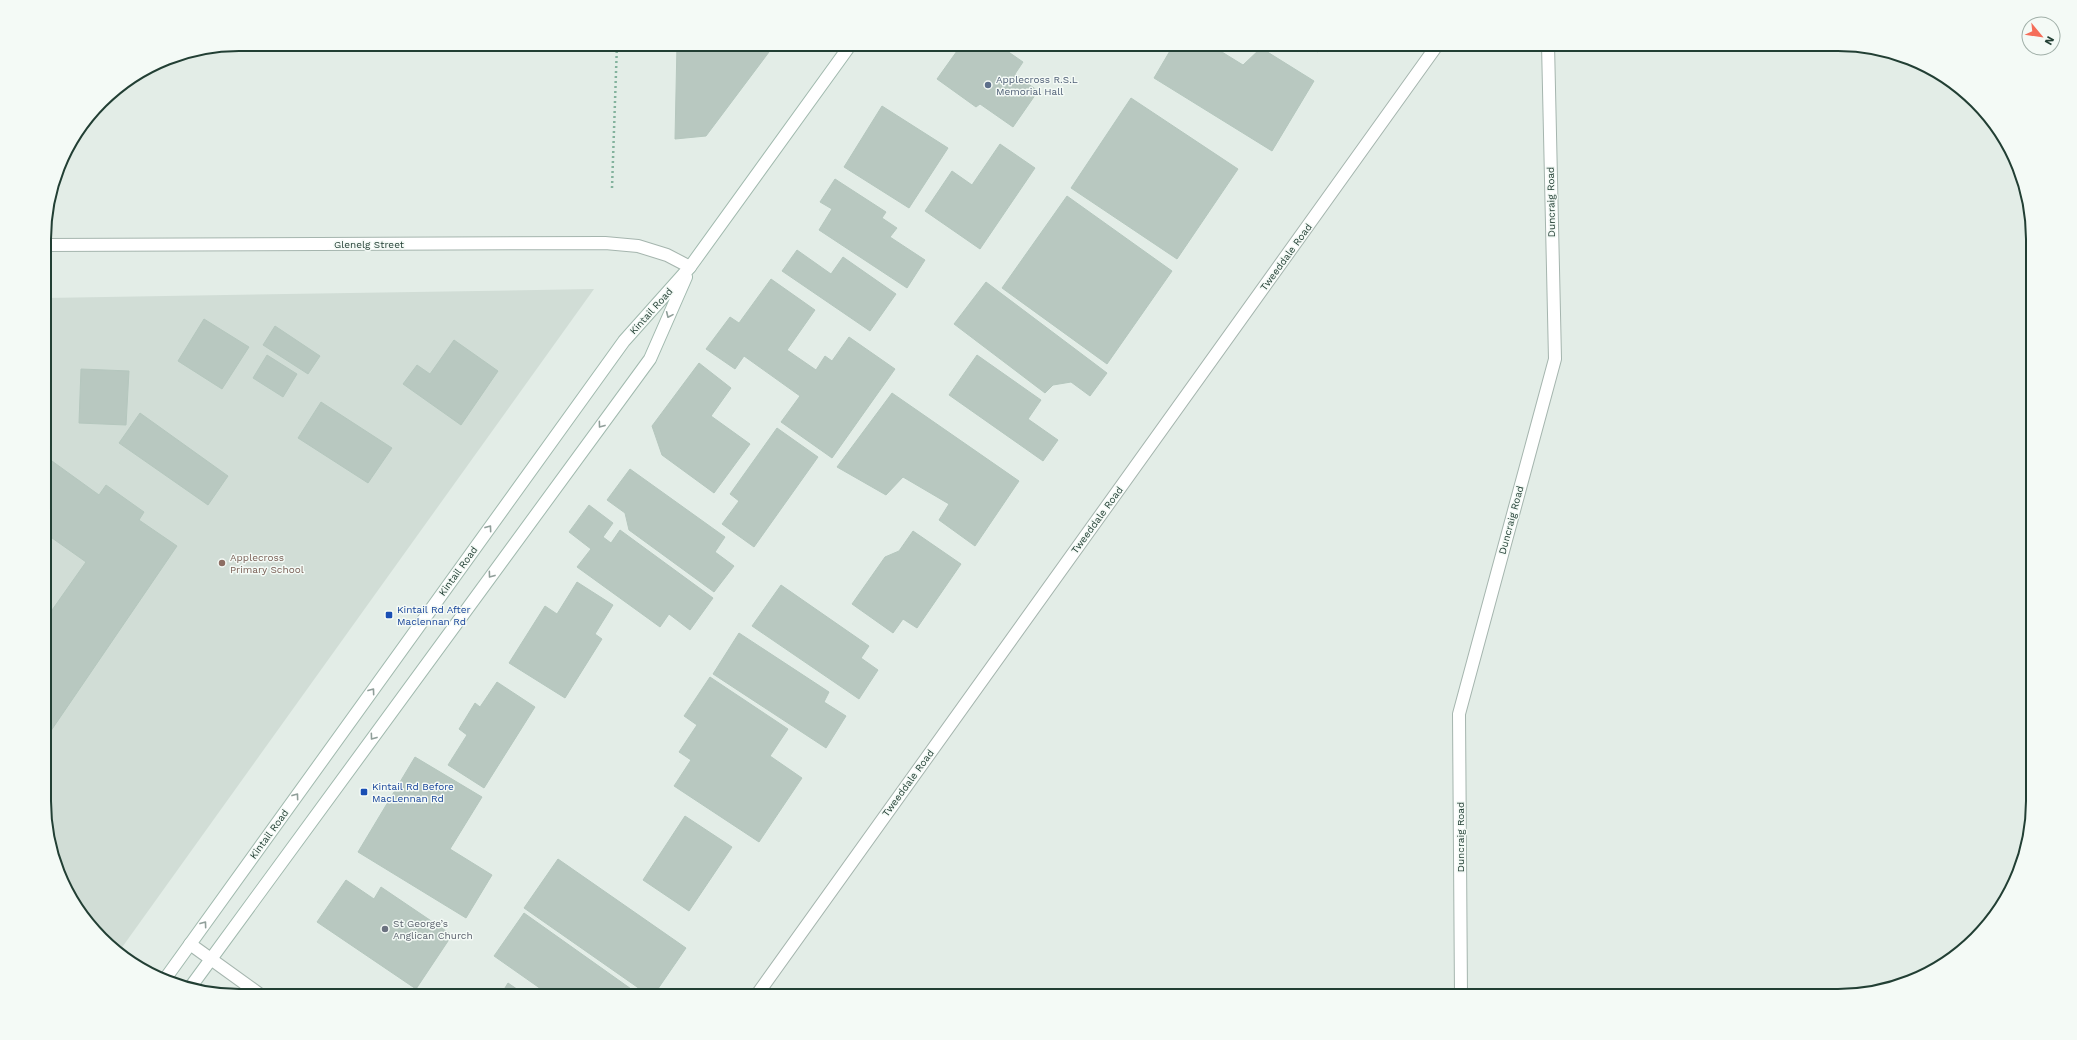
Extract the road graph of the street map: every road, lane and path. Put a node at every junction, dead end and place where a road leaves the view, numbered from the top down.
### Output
1 (617, 51) edge
2 (847, 51) edge
3 (1433, 51) edge
4 (1548, 51) edge
5 (612, 188) dead end
6 (51, 245) edge
7 (690, 267) junction
8 (190, 944) junction
9 (210, 959) junction
10 (168, 975) edge
11 (193, 984) edge
12 (252, 989) edge
13 (761, 989) edge
14 (1461, 989) edge

1 - 5 path
2 - 7 street, Kintail Road
3 - 13 street, Tweeddale Road
4 - 14 street, Duncraig Road
6 - 7 street, Glenelg Street
8 -> 7 street, Kintail Road
7 -> 9 street, Kintail Road
8 - 9 street
8 - 10 street, Kintail Road
9 - 11 street, Kintail Road
9 - 12 street

